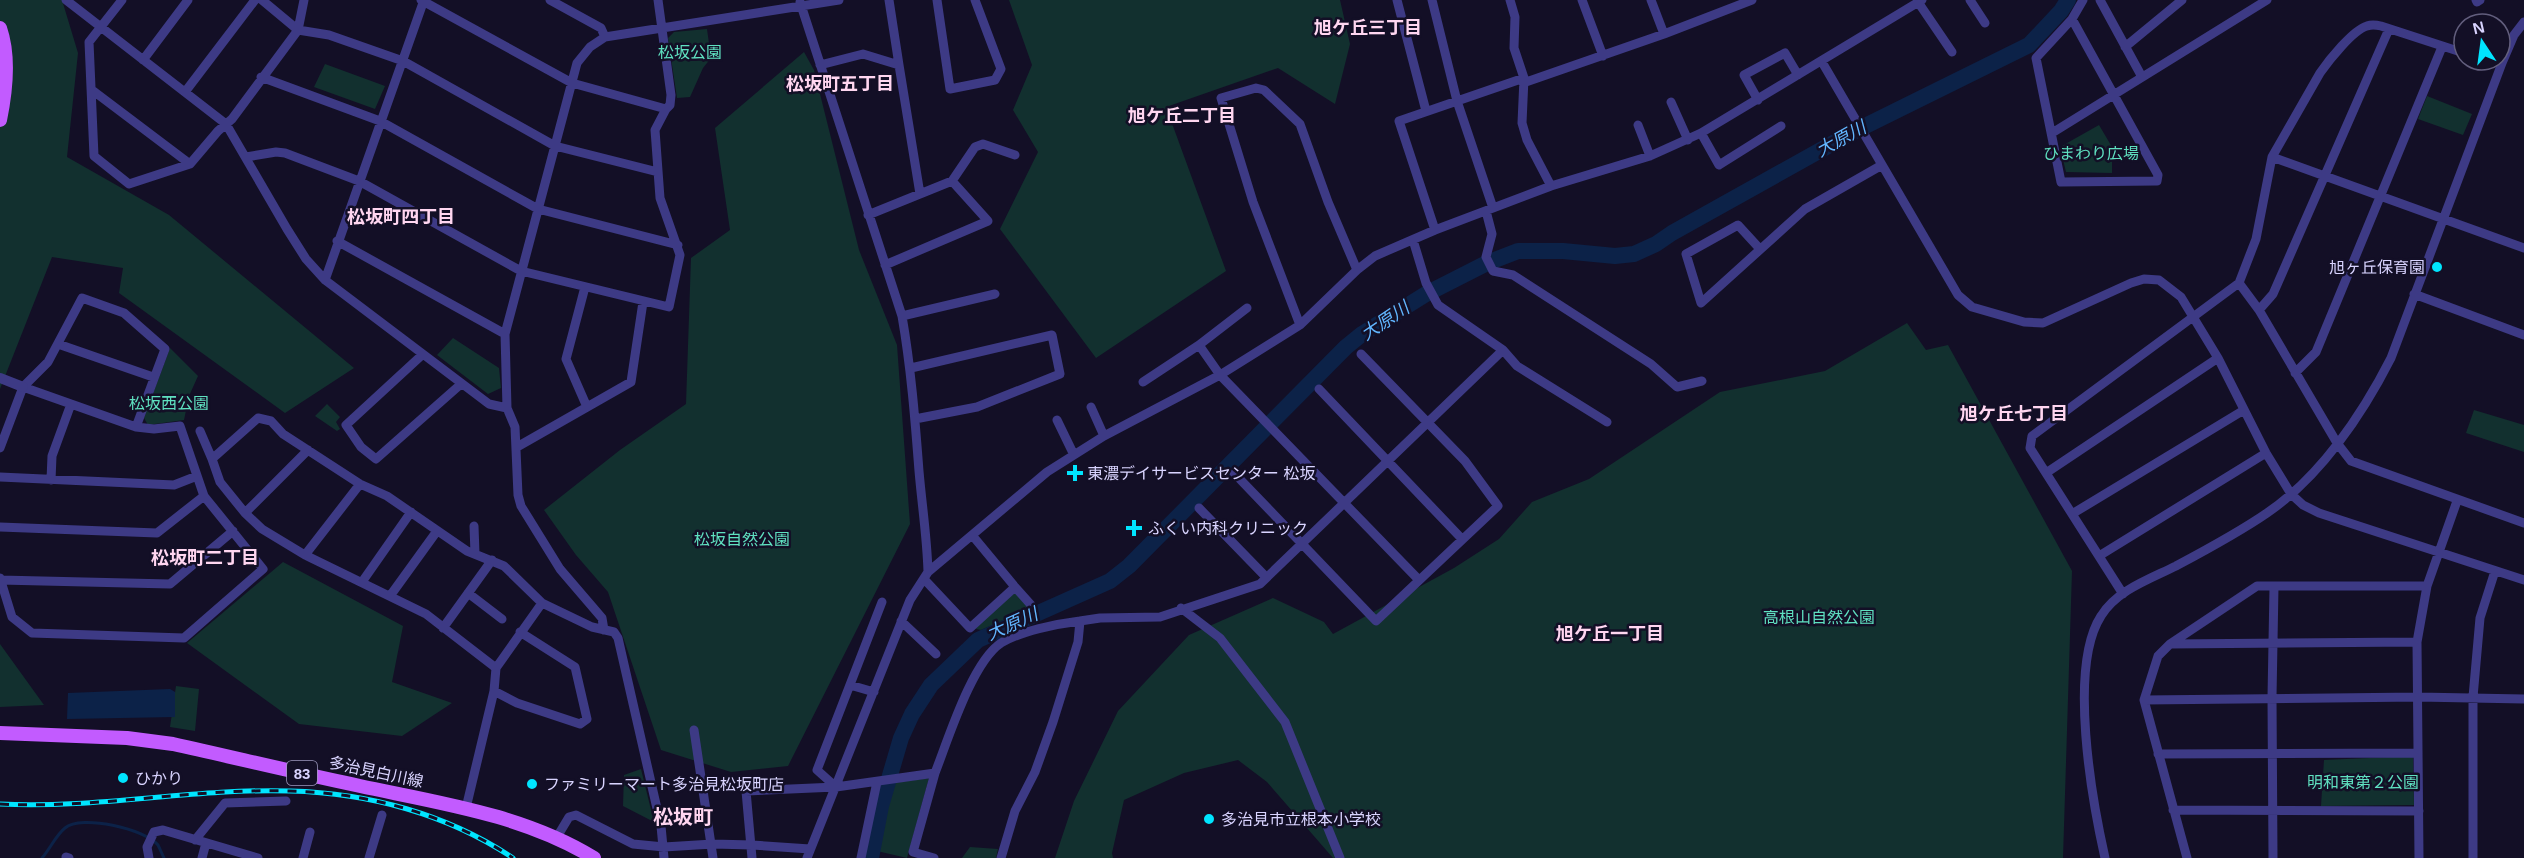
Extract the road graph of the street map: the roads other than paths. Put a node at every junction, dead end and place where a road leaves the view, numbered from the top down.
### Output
1 (66, 0) edge
2 (122, 0) edge
3 (188, 0) edge
4 (255, 0) edge
5 (262, 0) edge
6 (304, 0) edge
7 (423, 0) edge
8 (550, 0) edge
9 (658, 0) edge
10 (839, 0) edge
11 (889, 0) edge
12 (937, 0) edge
13 (975, 0) edge
14 (1432, 0) edge
15 (1510, 0) edge
16 (1582, 0) edge
17 (1651, 0) edge
18 (1752, 0) edge
19 (1970, 0) edge
20 (2083, 0) edge
21 (2182, 0) edge
22 (2267, 0) edge
23 (1401, 1) edge
24 (1920, 1) edge
25 (800, 3) edge
26 (2105, 3) edge
27 (1722, 5) edge
28 (2072, 19) junction
29 (2524, 22) edge
30 (1985, 23) dead end
31 (0, 28) edge
32 (100, 28) junction
33 (662, 28) junction
34 (2390, 29) junction
35 (298, 30) junction
36 (1664, 34) junction
37 (605, 37) junction
38 (2512, 39) edge
39 (2125, 47) junction
40 (2442, 47) junction
41 (2452, 50) edge
42 (1952, 52) dead end
43 (1603, 56) junction
44 (143, 60) junction
45 (403, 61) junction
46 (1822, 62) junction
47 (820, 65) junction
48 (899, 65) junction
49 (2499, 72) edge
50 (1798, 75) junction
51 (261, 77) junction
52 (2142, 77) junction
53 (1523, 80) junction
54 (572, 83) junction
55 (92, 90) junction
56 (185, 92) junction
57 (2113, 95) junction
58 (1758, 100) junction
59 (1457, 101) junction
60 (1671, 102) dead end
61 (666, 109) junction
62 (1426, 111) junction
63 (0, 120) edge
64 (380, 121) junction
65 (226, 124) junction
66 (1638, 125) dead end
67 (1781, 126) dead end
68 (1701, 133) junction
69 (2052, 133) junction
70 (1688, 140) junction
71 (555, 146) junction
72 (1015, 155) dead end
73 (1650, 156) junction
74 (246, 157) junction
75 (2272, 157) junction
76 (190, 164) junction
77 (1882, 165) junction
78 (658, 172) junction
79 (2325, 176) junction
80 (359, 181) junction
81 (952, 181) junction
82 (1551, 186) junction
83 (920, 194) junction
84 (2380, 196) junction
85 (538, 209) junction
86 (1490, 210) junction
87 (868, 215) junction
88 (2442, 219) junction
89 (1435, 230) junction
90 (1413, 240) junction
91 (337, 241) junction
92 (678, 245) junction
93 (2524, 248) edge
94 (1760, 249) junction
95 (885, 265) junction
96 (1357, 270) junction
97 (521, 271) junction
98 (325, 280) junction
99 (2239, 283) junction
100 (585, 287) junction
101 (995, 294) dead end
102 (2414, 294) junction
103 (643, 302) junction
104 (1247, 308) dead end
105 (2259, 310) junction
106 (902, 316) junction
107 (2193, 316) junction
108 (1300, 325) junction
109 (505, 334) junction
110 (2524, 335) edge
111 (58, 344) junction
112 (1199, 345) junction
113 (1503, 350) junction
114 (1361, 354) dead end
115 (422, 355) junction
116 (2218, 358) junction
117 (911, 368) junction
118 (2295, 373) junction
119 (1220, 375) junction
120 (153, 377) junction
121 (0, 378) edge
122 (1702, 381) dead end
123 (1143, 382) dead end
124 (461, 384) junction
125 (23, 387) junction
126 (1319, 389) dead end
127 (71, 404) junction
128 (587, 406) junction
129 (1091, 407) dead end
130 (507, 408) junction
131 (2244, 410) junction
132 (915, 419) junction
133 (1057, 420) dead end
134 (1606, 422) dead end
135 (1428, 423) junction
136 (136, 427) junction
137 (200, 431) dead end
138 (1104, 436) junction
139 (2337, 443) junction
140 (517, 447) junction
141 (0, 448) edge
142 (308, 450) junction
143 (1073, 453) junction
144 (2266, 453) junction
145 (212, 459) junction
146 (1388, 461) junction
147 (1234, 473) dead end
148 (2046, 473) junction
149 (197, 476) junction
150 (0, 477) edge
151 (51, 480) junction
152 (360, 484) junction
153 (2291, 495) junction
154 (204, 496) junction
155 (2457, 501) junction
156 (1343, 502) junction
157 (1199, 508) dead end
158 (411, 512) junction
159 (245, 513) junction
160 (2072, 514) junction
161 (2524, 524) edge
162 (474, 526) dead end
163 (0, 528) edge
164 (233, 531) junction
165 (437, 531) junction
166 (972, 535) junction
167 (1462, 539) junction
168 (1300, 544) junction
169 (2440, 553) junction
170 (475, 554) junction
171 (305, 555) junction
172 (2099, 556) junction
173 (492, 560) junction
174 (2495, 571) junction
175 (926, 575) junction
176 (1265, 576) junction
177 (0, 579) edge
178 (1419, 580) junction
179 (2524, 580) edge
180 (362, 582) junction
181 (2274, 586) junction
182 (2427, 586) junction
183 (1015, 587) junction
184 (468, 593) junction
185 (2124, 594) junction
186 (390, 596) junction
187 (542, 603) junction
188 (882, 603) dead end
189 (1032, 606) dead end
190 (1181, 608) junction
191 (502, 619) dead end
192 (901, 621) junction
193 (1080, 621) junction
194 (443, 628) junction
195 (604, 630) junction
196 (520, 632) junction
197 (2417, 642) junction
198 (2170, 644) junction
199 (2273, 644) junction
200 (936, 654) dead end
201 (496, 668) junction
202 (850, 685) junction
203 (494, 691) junction
204 (874, 692) junction
205 (2272, 697) junction
206 (2418, 697) junction
207 (2473, 697) junction
208 (2524, 699) edge
209 (2144, 700) junction
210 (694, 730) dead end
211 (0, 733) edge
212 (2417, 753) junction
213 (2158, 754) junction
214 (2272, 755) junction
215 (934, 773) junction
216 (877, 782) junction
217 (836, 787) junction
218 (286, 801) dead end
219 (466, 808) junction
220 (2173, 810) junction
221 (2272, 811) junction
222 (2419, 812) junction
223 (382, 815) dead end
224 (310, 832) dead end
225 (557, 837) junction
226 (195, 840) junction
227 (206, 843) junction
228 (713, 844) junction
229 (752, 845) junction
230 (664, 847) junction
231 (226, 854) edge
232 (808, 854) edge
233 (149, 858) edge
234 (202, 858) edge
235 (258, 858) edge
236 (303, 858) edge
237 (369, 858) edge
238 (594, 858) edge
239 (664, 858) edge
240 (713, 858) edge
241 (752, 858) edge
242 (861, 858) edge
243 (934, 858) edge
244 (1001, 858) edge
245 (1340, 858) edge
246 (2105, 858) edge
247 (2187, 858) edge
248 (2272, 858) edge
249 (2419, 858) edge
250 (2473, 858) edge

1 - 32 street
2 - 32 street
3 - 44 street
4 - 56 street
5 - 35 street
6 - 35 street
7 - 45 street
7 - 54 street
8 - 37 street
9 - 33 street
10 - 25 street
11 - 48 street
12 - 13 street
14 - 59 street
15 - 53 street
16 - 43 street
17 - 36 street
18 - 27 street
19 - 30 street
20 - 28 street
21 - 39 street
22 - 52 street
23 - 62 street
24 - 42 street
24 - 46 street
25 - 33 street
25 - 47 street
26 - 39 street
27 - 36 street
28 - 57 street
28 - 69 street
29 - 38 street
31 - 63 main road
32 - 44 street
32 - 55 street
33 - 37 street
33 - 61 street
34 - 40 street
34 - 75 street
34 - 79 street
35 - 45 street
35 - 51 street
36 - 43 street
37 - 54 street
39 - 52 street
40 - 41 street
40 - 84 street
43 - 53 street
44 - 56 street
45 - 64 street
45 - 71 street
46 - 50 street
46 - 77 street
47 - 48 street
47 - 87 street
48 - 83 street
49 - 88 street
50 - 58 street
50 - 58 street
51 - 64 street
51 - 65 street
52 - 57 street
53 - 59 street
53 - 82 street
54 - 61 street
54 - 71 street
55 - 76 street
55 - 76 street
56 - 65 street
57 - 69 street
57 - 69 street
58 - 68 street
59 - 62 street
59 - 86 street
60 - 70 street
61 - 78 street
62 - 89 street
64 - 80 street
64 - 85 street
65 - 74 street
65 - 76 street
66 - 73 street
67 - 68 street
68 - 70 street
70 - 73 street
71 - 78 street
71 - 85 street
72 - 81 street
73 - 82 street
74 - 80 street
74 - 98 street
75 - 79 street
75 - 99 street
77 - 94 street
77 - 107 street
78 - 92 street
79 - 84 street
79 - 105 street
80 - 91 street
80 - 97 street
81 - 83 street
81 - 95 street
82 - 86 street
83 - 87 street
84 - 88 street
84 - 118 street
85 - 92 street
85 - 97 street
86 - 89 street
86 - 122 street
87 - 95 street
88 - 93 street
88 - 102 street
89 - 90 street
90 - 96 street
90 - 113 street
91 - 98 street
91 - 109 street
92 - 103 street
94 - 94 street
95 - 106 street
96 - 108 street
96 - 108 street
97 - 100 street
97 - 109 street
98 - 115 street
99 - 105 street
99 - 107 street
100 - 103 street
100 - 128 street
101 - 106 street
102 - 110 street
102 - 139 street
103 - 128 street
104 - 112 street
105 - 118 street
106 - 117 street
107 - 116 street
107 - 148 street
108 - 119 street
109 - 130 street
111 - 120 street
111 - 120 street
111 - 125 street
112 - 119 street
112 - 123 street
113 - 134 street
113 - 135 street
114 - 135 street
115 - 124 street
115 - 124 street
116 - 131 street
116 - 148 street
117 - 132 street
117 - 132 street
118 - 139 street
119 - 138 street
119 - 156 street
120 - 136 street
121 - 125 street
124 - 130 street
125 - 127 street
125 - 141 street
126 - 146 street
127 - 136 street
127 - 151 street
128 - 140 street
129 - 138 street
130 - 140 street
131 - 144 street
131 - 160 street
132 - 175 street
133 - 143 street
135 - 146 street
135 - 167 street
136 - 149 street
137 - 145 street
138 - 143 street
139 - 153 street
139 - 155 street
140 - 195 street
142 - 145 street
142 - 152 street
142 - 159 street
143 - 166 street
144 - 153 street
144 - 172 street
145 - 159 street
146 - 156 street
146 - 167 street
147 - 168 street
148 - 160 street
149 - 151 street
149 - 154 street
150 - 151 street
152 - 158 street
152 - 171 street
153 - 169 street
153 - 185 street
154 - 163 street
154 - 164 street
155 - 161 street
155 - 169 street
156 - 168 street
156 - 178 street
157 - 176 street
158 - 165 street
158 - 180 street
159 - 171 street
160 - 172 street
162 - 170 street
164 - 177 street
164 - 177 street
165 - 170 street
165 - 186 street
166 - 175 street
166 - 183 street
167 - 178 street
168 - 176 street
168 - 178 street
169 - 174 street
169 - 182 street
170 - 173 street
171 - 180 street
172 - 185 street
173 - 184 street
173 - 187 street
174 - 179 street
174 - 207 street
175 - 183 street
175 - 192 street
176 - 190 street
180 - 186 street
181 - 182 street
181 - 198 street
181 - 199 street
182 - 197 street
183 - 189 street
184 - 191 street
184 - 194 street
185 - 246 street
186 - 194 street
187 - 195 street
187 - 196 street
188 - 202 street
190 - 193 street
190 - 245 street
192 - 200 street
192 - 204 street
193 - 215 street
193 - 244 street
194 - 201 street
195 - 230 street
196 - 201 street
196 - 203 street
197 - 199 street
197 - 206 street
198 - 199 street
198 - 209 street
199 - 205 street
201 - 203 street
202 - 204 street
202 - 217 street
203 - 219 street
204 - 217 street
205 - 206 street
205 - 209 street
205 - 214 street
206 - 207 street
206 - 212 street
207 - 208 street
207 - 250 street
209 - 213 street
210 - 228 street
211 - 219 main road, 多治見白川線 / 83
212 - 214 street
212 - 222 street
213 - 214 street
213 - 220 street
214 - 221 street
215 - 216 street
215 - 243 street
216 - 217 street
216 - 242 street
217 - 229 street
217 - 232 street
218 - 226 street
219 - 225 main road, 多治見白川線 / 83
220 - 221 street
220 - 247 street
221 - 222 street
221 - 248 street
222 - 249 street
223 - 237 street
224 - 236 street
225 - 230 street
225 - 238 main road, 多治見白川線 / 83
226 - 227 street
226 - 233 street
227 - 231 street
227 - 234 street
228 - 229 street
228 - 230 street
228 - 240 street
229 - 232 street
229 - 241 street
230 - 239 street
231 - 235 street

